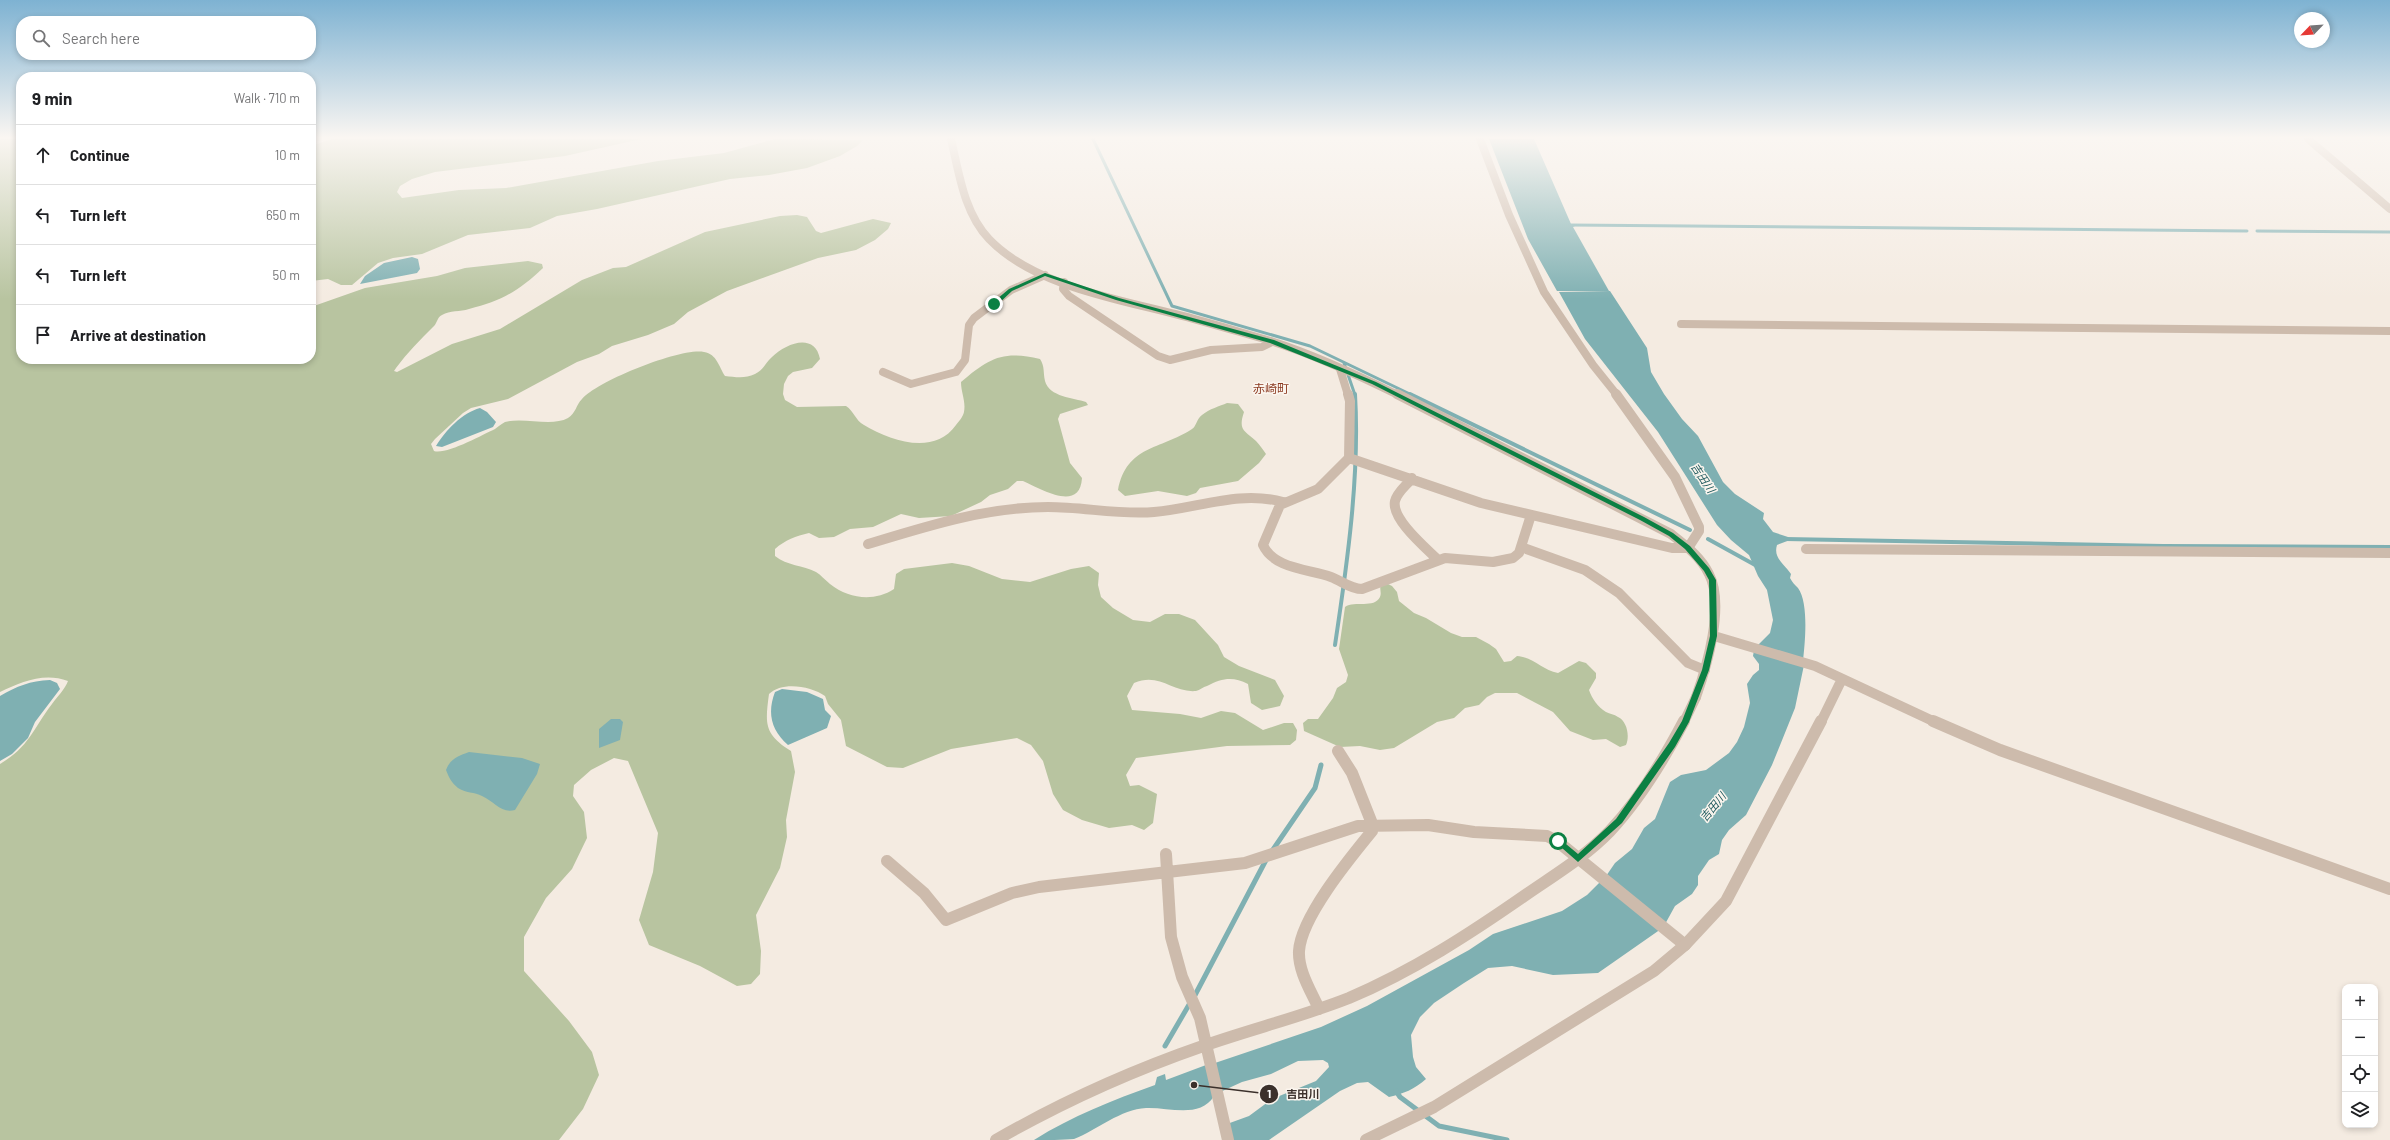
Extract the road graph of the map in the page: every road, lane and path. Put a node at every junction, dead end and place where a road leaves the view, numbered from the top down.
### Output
1 (966, 192) edge
2 (1500, 192) edge
3 (2370, 192) edge
4 (2390, 209) edge
5 (1045, 275) junction
6 (1064, 282) junction
7 (1681, 324) dead end
8 (2390, 331) edge
9 (1272, 342) junction
10 (1340, 369) junction
11 (883, 372) dead end
12 (1355, 459) junction
13 (1412, 478) junction
14 (1283, 502) junction
15 (1531, 515) junction
16 (868, 544) dead end
17 (1521, 547) junction
18 (1688, 548) junction
19 (1806, 549) dead end
20 (2390, 553) edge
21 (1438, 560) junction
22 (1714, 636) junction
23 (1705, 670) junction
24 (1842, 679) junction
25 (1338, 751) dead end
26 (1374, 826) junction
27 (1166, 854) dead end
28 (887, 861) dead end
29 (1581, 862) junction
30 (1168, 873) junction
31 (2390, 889) edge
32 (1685, 945) junction
33 (1319, 1009) junction
34 (1206, 1051) junction
35 (996, 1140) edge
36 (1228, 1140) edge
37 (1366, 1140) edge

1 - 5 street
2 - 18 street
3 - 4 street
5 - 6 street
5 - 11 street
6 - 9 street
6 - 9 street
7 - 8 street
9 - 10 street
10 - 12 street
10 - 18 street
12 - 13 street
12 - 14 street
13 - 15 street
13 - 21 street
14 - 16 street
14 - 21 street
15 - 17 street
15 - 18 street
17 - 21 street
17 - 23 street
18 - 22 street
19 - 20 street
22 - 23 street
22 - 24 street
23 - 29 street
24 - 31 street
24 - 32 street
25 - 26 street
26 - 29 street
26 - 30 street
26 - 33 street
27 - 30 street
28 - 30 street
29 - 32 street
29 - 33 street
30 - 34 street
32 - 37 street
33 - 34 street
34 - 35 street
34 - 36 street

